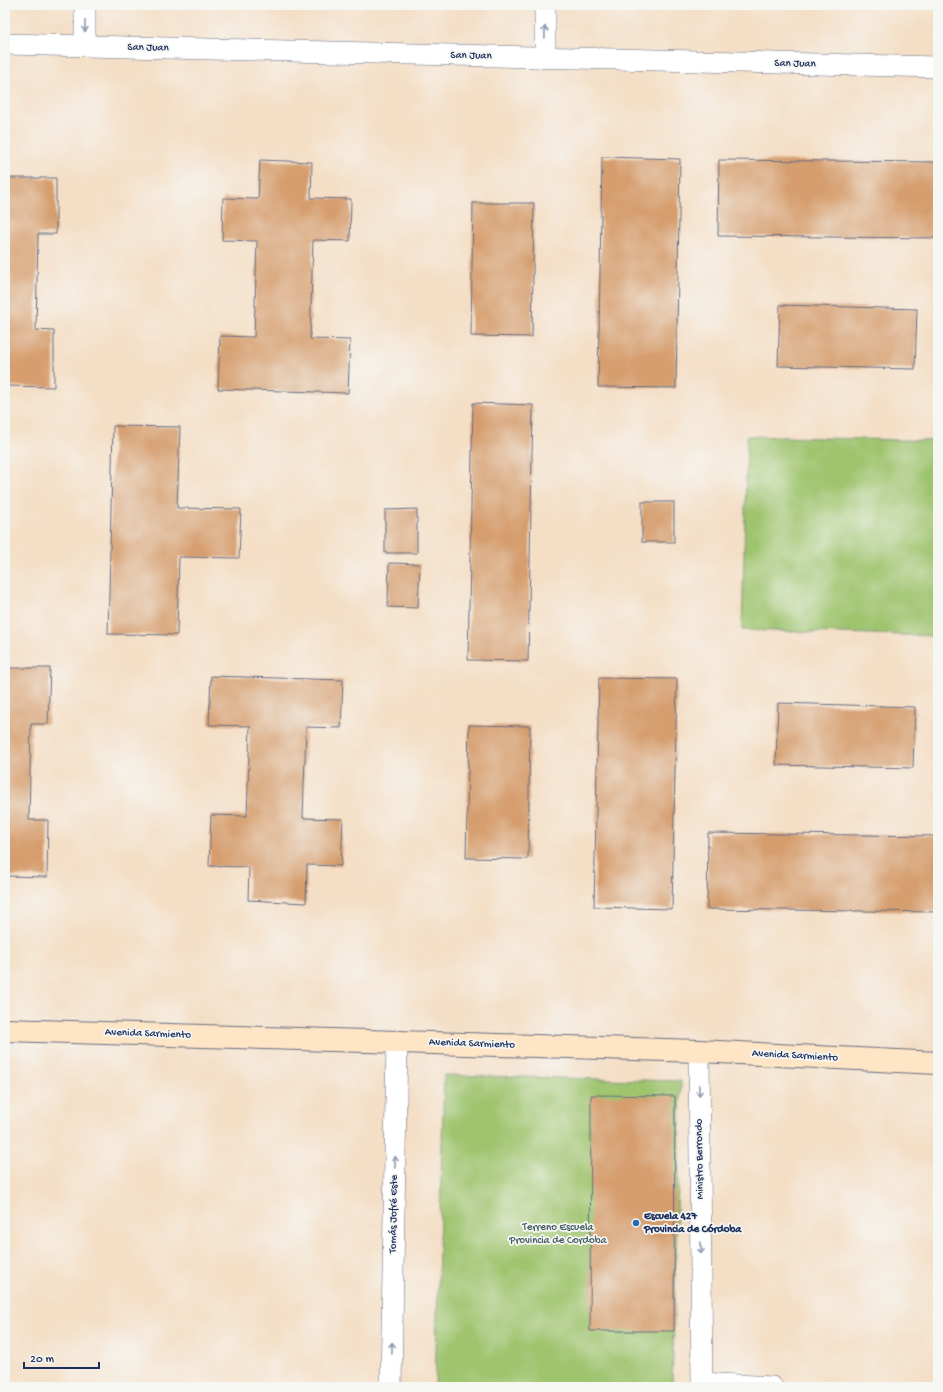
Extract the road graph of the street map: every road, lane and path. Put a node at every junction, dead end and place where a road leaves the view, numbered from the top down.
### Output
1 (85, 5) edge
2 (545, 5) edge
3 (5, 44) edge
4 (85, 46) junction
5 (545, 58) junction
6 (938, 68) edge
7 (5, 1030) edge
8 (397, 1041) junction
9 (699, 1051) junction
10 (938, 1063) edge
11 (702, 1385) edge
12 (391, 1387) edge
13 (772, 1387) edge

1 -> 4 street
5 -> 2 street
3 - 4 street, San Juan
4 - 5 street, San Juan
5 - 6 street, San Juan
7 - 8 main road, Avenida Sarmiento
8 - 9 main road, Avenida Sarmiento
12 -> 8 street, Tomás Jofré Este
9 - 10 main road, Avenida Sarmiento
9 -> 11 street, Ministro Berrondo
11 - 13 street

